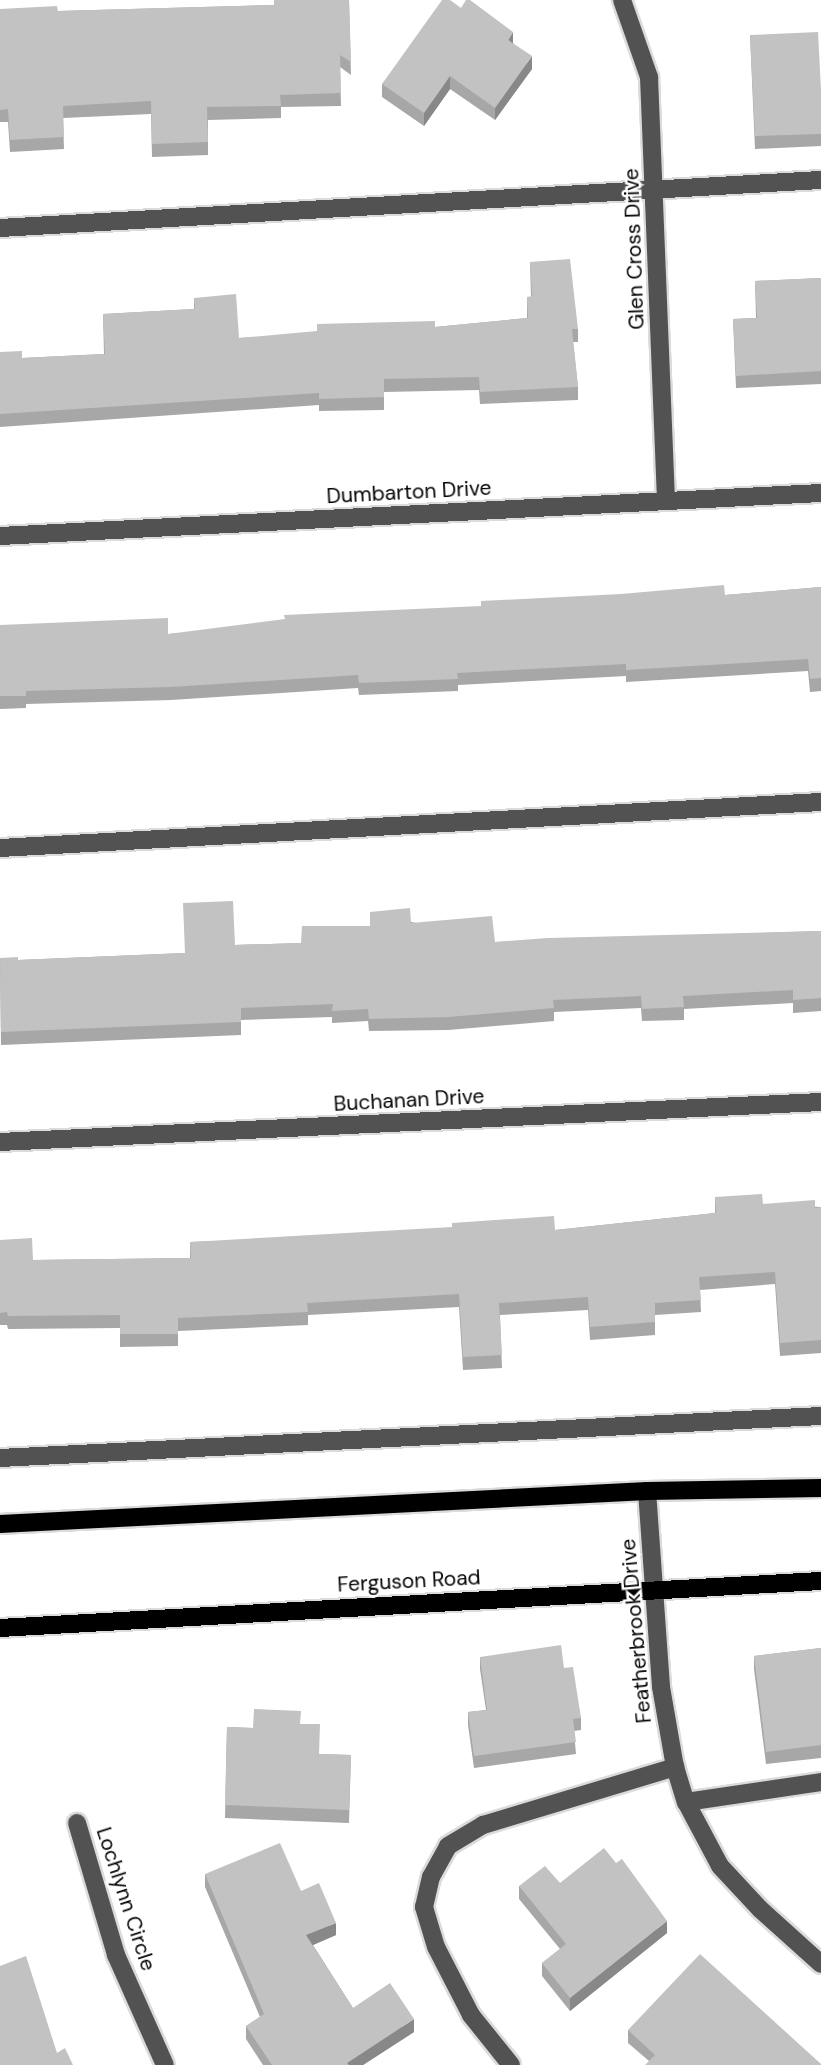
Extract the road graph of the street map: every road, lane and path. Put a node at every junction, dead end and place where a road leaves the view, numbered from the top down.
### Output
1 (622, 0) edge
2 (821, 180) edge
3 (654, 189) junction
4 (0, 228) edge
5 (821, 493) edge
6 (666, 501) junction
7 (0, 536) edge
8 (821, 802) edge
9 (0, 848) edge
10 (821, 1102) edge
11 (0, 1142) edge
12 (821, 1416) edge
13 (0, 1458) edge
14 (821, 1488) edge
15 (647, 1491) junction
16 (0, 1524) edge
17 (821, 1581) edge
18 (654, 1589) junction
19 (0, 1628) edge
20 (676, 1767) junction
21 (821, 1782) edge
22 (686, 1802) junction
23 (77, 1823) dead end
24 (821, 1964) edge
25 (165, 2065) edge
26 (512, 2065) edge

1 - 3 street, Glen Cross Drive
2 - 3 street
3 - 4 street
3 - 6 street, Glen Cross Drive
5 - 6 street, Dumbarton Drive
6 - 7 street, Dumbarton Drive
8 - 9 street
10 - 11 street, Buchanan Drive
12 - 13 street
14 - 15 main road
15 - 16 main road
15 - 18 street, Featherbrook Drive
17 - 18 main road, Ferguson Road
18 - 19 main road, Ferguson Road
18 - 20 street, Featherbrook Drive
20 - 22 street, Featherbrook Drive
20 - 26 street
21 - 22 street
22 - 24 street, Featherbrook Drive
23 - 25 street, Lochlynn Circle

